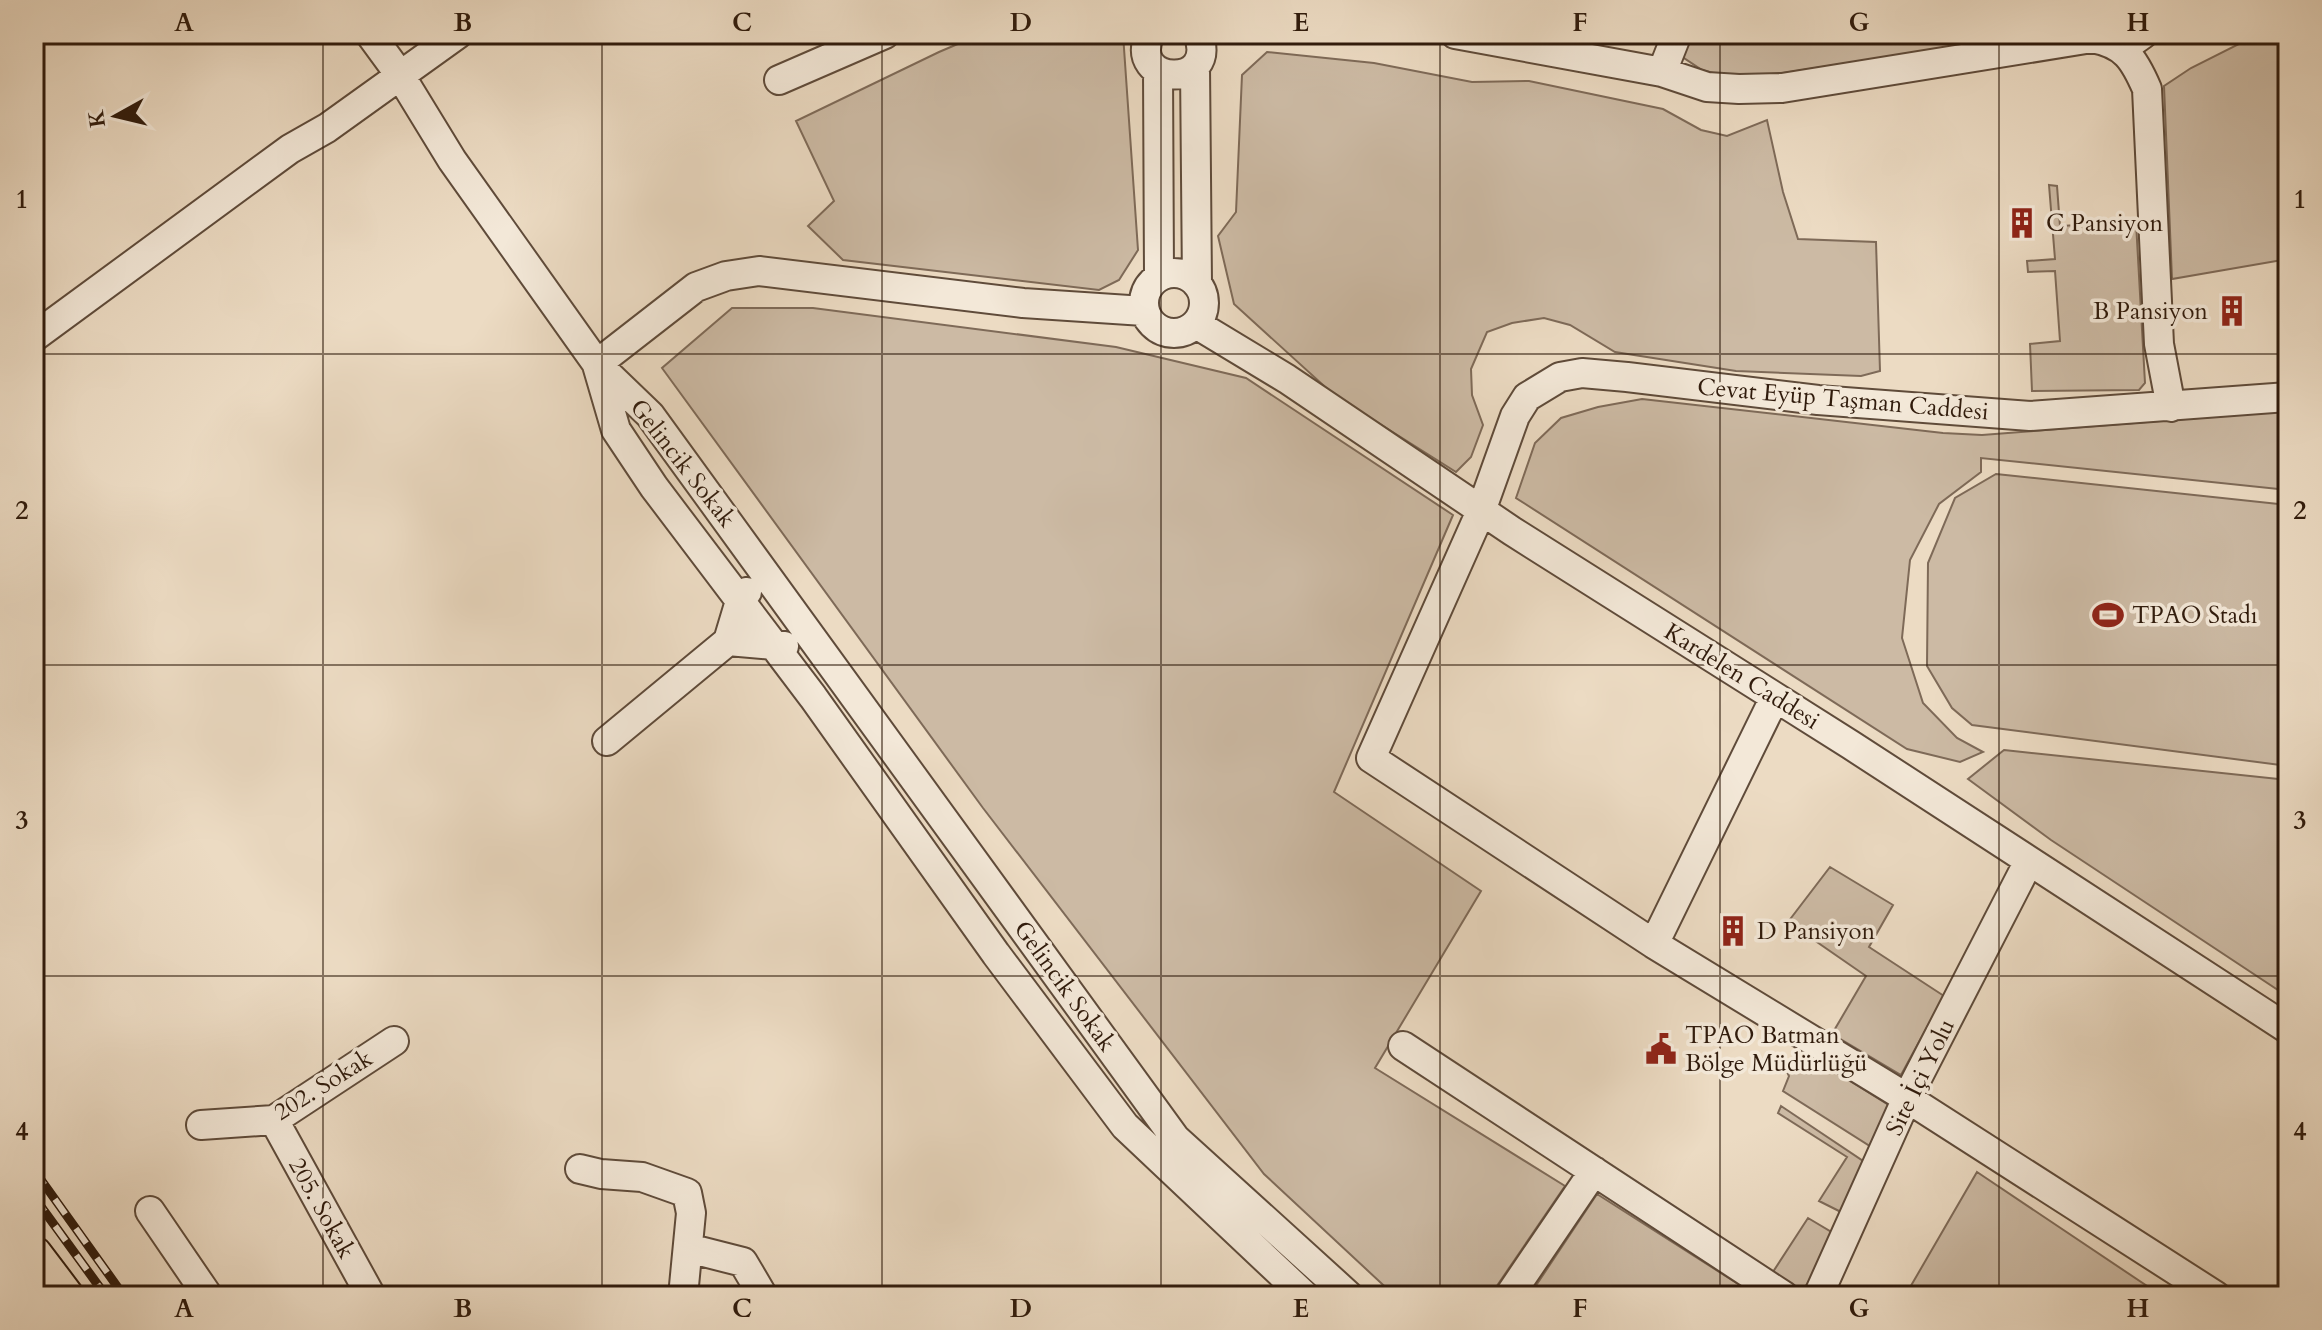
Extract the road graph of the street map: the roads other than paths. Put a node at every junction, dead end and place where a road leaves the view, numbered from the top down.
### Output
1 (370, 34) edge
2 (458, 34) edge
3 (885, 34) edge
4 (1150, 34) edge
5 (1199, 34) edge
6 (1455, 34) edge
7 (1677, 34) edge
8 (2133, 41) edge
9 (1195, 67) junction
10 (1158, 71) junction
11 (1662, 72) junction
12 (400, 75) junction
13 (779, 80) dead end
14 (1159, 276) junction
15 (1197, 284) junction
16 (1144, 311) junction
17 (1196, 324) junction
18 (34, 337) edge
19 (597, 364) junction
20 (2288, 397) edge
21 (2171, 407) junction
22 (1481, 511) junction
23 (764, 568) junction
24 (740, 601) junction
25 (728, 641) junction
26 (819, 644) junction
27 (775, 647) junction
28 (1775, 697) junction
29 (607, 741) dead end
30 (2029, 861) junction
31 (1654, 944) junction
32 (2288, 1029) edge
33 (394, 1041) dead end
34 (1403, 1046) dead end
35 (1143, 1093) junction
36 (1907, 1098) junction
37 (274, 1120) junction
38 (201, 1125) dead end
39 (1125, 1126) junction
40 (580, 1169) dead end
41 (1594, 1171) junction
42 (150, 1211) dead end
43 (688, 1248) junction
44 (34, 1255) edge
45 (65, 1296) edge
46 (208, 1296) edge
47 (371, 1296) edge
48 (683, 1296) edge
49 (763, 1296) edge
50 (1305, 1296) edge
51 (1349, 1296) edge
52 (1509, 1296) edge
53 (1784, 1296) edge
54 (1818, 1296) edge
55 (2216, 1296) edge

1 - 12 street
2 - 12 street
3 - 13 street
4 - 10 street
5 - 9 street
6 - 11 street
7 - 11 street
8 - 11 street
8 - 21 street
9 - 10 street
9 - 15 street
10 - 14 street
12 - 18 street
12 - 19 street
14 - 15 street
14 - 16 street
15 - 17 street
16 - 17 street
16 - 19 street
17 - 22 street, Kardelen Caddesi
19 - 23 street, Gelincik Sokak
19 - 24 street, Gelincik Sokak
20 - 21 street, Cevat Eyüp Taşman Caddesi
21 - 22 street, Cevat Eyüp Taşman Caddesi
22 - 28 street, Kardelen Caddesi
22 - 31 street, Cevat Eyüp Taşman Caddesi
23 - 24 street
23 - 26 street, Gelincik Sokak
24 - 25 street
24 - 27 street, Gelincik Sokak
25 - 27 street
25 - 29 street
26 - 27 street
26 - 35 street, Gelincik Sokak
27 - 39 street, Gelincik Sokak
28 - 30 street, Kardelen Caddesi
28 - 31 street
30 - 32 street, Kardelen Caddesi
30 - 36 street, Site İçi Yolu
31 - 36 street
33 - 37 street, 202. Sokak
34 - 41 street
35 - 39 street
35 - 51 street, Gelincik Sokak
36 - 54 street, Site İçi Yolu
36 - 55 street
37 - 38 street, 202. Sokak
37 - 47 street, 205. Sokak
39 - 50 street, Gelincik Sokak
40 - 43 street
41 - 52 street
41 - 53 street
42 - 46 street
43 - 48 street
43 - 49 street
44 - 45 main road

